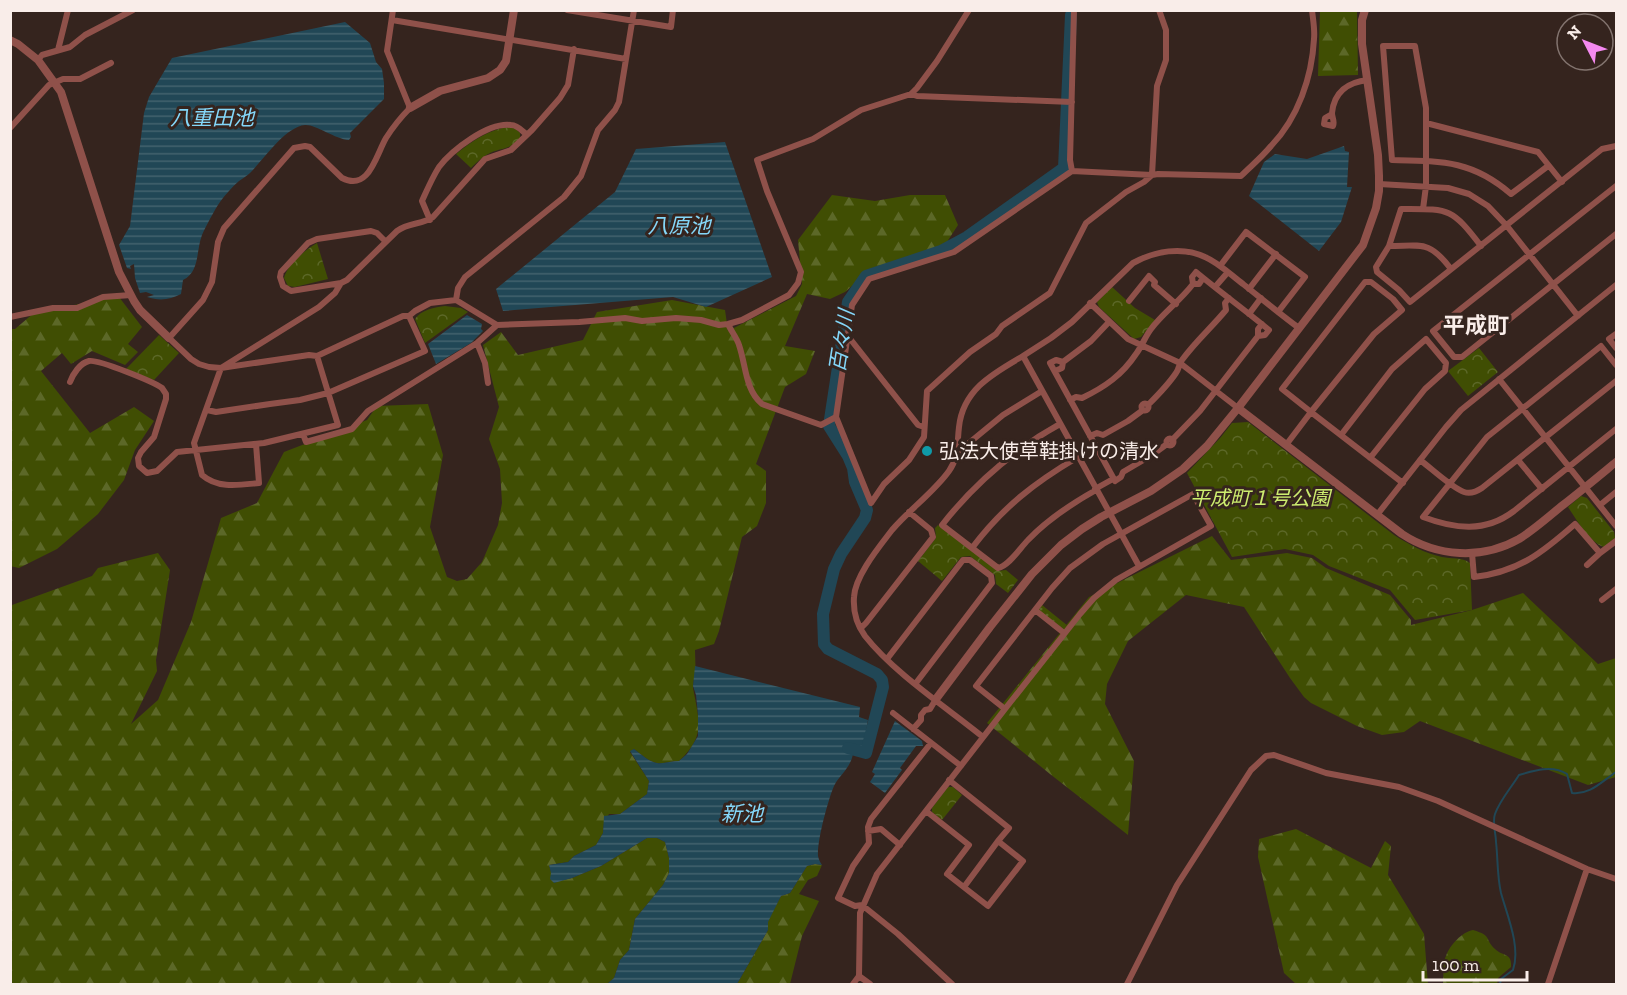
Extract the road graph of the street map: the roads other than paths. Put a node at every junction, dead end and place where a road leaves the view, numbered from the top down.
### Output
1 (68, 10) edge
2 (133, 10) edge
3 (393, 10) edge
4 (514, 10) edge
5 (567, 10) edge
6 (634, 10) edge
7 (673, 10) edge
8 (969, 10) edge
9 (1074, 10) edge
10 (1159, 10) edge
11 (1312, 10) edge
12 (1365, 10) edge
13 (595, 13) edge
14 (392, 20) junction
15 (632, 21) junction
16 (510, 39) junction
17 (10, 40) edge
18 (574, 49) junction
19 (58, 50) junction
20 (627, 58) junction
21 (38, 60) junction
22 (111, 63) dead end
23 (1368, 80) junction
24 (55, 82) junction
25 (911, 94) junction
26 (1072, 102) junction
27 (410, 108) junction
28 (1332, 114) dead end
29 (1426, 123) junction
30 (10, 128) edge
31 (527, 135) junction
32 (1617, 146) edge
33 (1425, 161) junction
34 (1548, 166) junction
35 (1072, 171) junction
36 (1152, 175) junction
37 (1562, 182) junction
38 (1379, 184) junction
39 (1426, 186) junction
40 (1617, 186) edge
41 (1423, 209) junction
42 (430, 220) junction
43 (1506, 226) junction
44 (1617, 234) edge
45 (386, 242) junction
46 (1389, 246) junction
47 (1481, 246) junction
48 (1276, 254) junction
49 (1530, 255) junction
50 (1220, 266) junction
51 (1451, 269) junction
52 (1228, 272) junction
53 (342, 283) junction
54 (1553, 284) junction
55 (1617, 285) edge
56 (1215, 287) junction
57 (1249, 289) junction
58 (131, 296) junction
59 (1229, 298) junction
60 (1261, 298) junction
61 (456, 300) junction
62 (1129, 301) dead end
63 (1090, 303) junction
64 (1236, 303) junction
65 (1176, 304) junction
66 (1226, 310) junction
67 (1278, 312) junction
68 (1249, 314) junction
69 (409, 316) junction
70 (1578, 316) junction
71 (10, 317) edge
72 (1109, 322) junction
73 (728, 324) junction
74 (497, 325) junction
75 (1299, 328) junction
76 (1617, 333) edge
77 (169, 338) junction
78 (847, 338) junction
79 (477, 343) junction
80 (1141, 345) junction
81 (1617, 348) edge
82 (317, 356) junction
83 (1023, 356) junction
84 (1180, 363) junction
85 (1617, 365) edge
86 (221, 368) junction
87 (1499, 379) junction
88 (1617, 381) edge
89 (70, 382) dead end
90 (488, 383) dead end
91 (1216, 390) junction
92 (1042, 391) junction
93 (328, 393) junction
94 (1082, 398) junction
95 (1070, 400) junction
96 (1074, 408) junction
97 (1238, 408) junction
98 (1523, 408) junction
99 (207, 410) junction
100 (1311, 412) junction
101 (836, 417) junction
102 (1060, 424) junction
103 (924, 427) junction
104 (1617, 429) edge
105 (303, 434) junction
106 (1103, 435) junction
107 (1341, 435) junction
108 (1090, 436) junction
109 (1546, 437) junction
110 (256, 444) junction
111 (1095, 444) junction
112 (1286, 445) junction
113 (196, 450) junction
114 (958, 452) junction
115 (1078, 457) junction
116 (1370, 458) junction
117 (1420, 460) junction
118 (1518, 460) junction
119 (1617, 462) edge
120 (1570, 467) junction
121 (1112, 476) junction
122 (1403, 483) junction
123 (1450, 483) junction
124 (1585, 487) junction
125 (1542, 489) junction
126 (1096, 490) junction
127 (1617, 492) edge
128 (1600, 505) junction
129 (909, 512) junction
130 (1108, 513) junction
131 (1377, 515) junction
132 (1617, 526) edge
133 (1120, 534) junction
134 (1617, 541) edge
135 (972, 548) junction
136 (1472, 553) junction
137 (1600, 553) junction
138 (1587, 565) dead end
139 (1138, 567) junction
140 (1617, 589) edge
141 (1602, 600) dead end
142 (1035, 610) junction
143 (861, 628) junction
144 (1064, 633) junction
145 (887, 658) junction
146 (915, 684) junction
147 (936, 699) junction
148 (1005, 709) junction
149 (893, 713) dead end
150 (913, 729) junction
151 (983, 737) junction
152 (931, 743) junction
153 (961, 766) junction
154 (949, 780) junction
155 (926, 811) junction
156 (868, 831) junction
157 (998, 841) junction
158 (900, 845) junction
159 (1587, 869) junction
160 (1617, 879) edge
161 (964, 887) junction
162 (862, 905) junction
163 (859, 976) junction
164 (853, 984) edge
165 (870, 984) edge
166 (952, 984) edge
167 (1127, 984) edge
168 (1548, 984) edge

1 - 19 street
2 - 19 street
3 - 14 street
4 - 16 street
5 - 13 street
6 - 15 street
7 - 15 street
8 - 25 street
9 - 26 street
10 - 36 street
11 - 36 street
12 - 23 street
13 - 15 street
14 - 16 street
14 - 27 street
15 - 20 street
16 - 18 street
16 - 27 street
17 - 21 street
18 - 20 street
18 - 31 street
19 - 21 street
20 - 61 street
21 - 24 street
22 - 24 street
23 - 28 street
23 - 38 street
24 - 30 street
24 - 58 street
25 - 26 street
25 - 73 street
26 - 35 street
27 - 77 street
29 - 33 street
29 - 33 street
29 - 34 street
31 - 42 street
31 - 42 street
32 - 37 street
33 - 34 street
33 - 39 street
34 - 37 street
35 - 36 street
35 - 78 street
36 - 103 street
37 - 43 street
38 - 39 street
38 - 75 street
39 - 41 street
39 - 43 street
40 - 49 street
41 - 46 street
41 - 47 street
42 - 45 street
43 - 47 street
43 - 49 street
44 - 54 street
45 - 53 street
45 - 53 street
46 - 51 street
46 - 51 street
47 - 51 street
48 - 50 street
48 - 57 street
48 - 67 street
49 - 54 street
49 - 54 street
50 - 52 street
50 - 63 street
52 - 56 street
52 - 57 street
53 - 86 street
54 - 70 street
55 - 70 street
56 - 59 street
56 - 65 street
57 - 60 street
58 - 71 street
58 - 77 street
59 - 64 street
59 - 66 street
60 - 67 street
60 - 68 street
61 - 69 street
61 - 74 street
62 - 65 street
63 - 72 street
63 - 83 street
64 - 66 street
64 - 68 street
65 - 80 street
66 - 84 street
67 - 75 street
68 - 91 street
69 - 82 street
69 - 93 street
70 - 87 street
72 - 80 street
72 - 95 street
73 - 74 street
73 - 101 street
74 - 79 street
75 - 97 street
76 - 81 street
77 - 86 street
78 - 101 street
78 - 103 street
79 - 90 street
79 - 105 street
80 - 84 street
80 - 94 street
82 - 86 street
82 - 93 street
83 - 92 street
83 - 114 street
84 - 91 street
84 - 106 street
85 - 98 street
86 - 99 street
87 - 98 street
87 - 117 street
88 - 109 street
89 - 113 street
91 - 97 street
91 - 121 street
92 - 102 street
92 - 114 street
93 - 99 street
93 - 105 street
94 - 95 street
94 - 96 street
95 - 96 street
96 - 108 street
97 - 112 street
97 - 130 street
98 - 109 street
98 - 123 street
99 - 113 street
100 - 100 street
100 - 107 street
100 - 112 street
101 - 103 street
102 - 115 street
102 - 135 street
104 - 120 street
105 - 110 street
106 - 108 street
106 - 111 street
107 - 116 street
107 - 116 street
108 - 111 street
109 - 118 street
109 - 120 street
110 - 113 street
110 - 113 street
111 - 121 street
112 - 131 street
114 - 129 street
115 - 126 street
115 - 135 street
116 - 122 street
117 - 122 street
117 - 123 street
118 - 123 street
118 - 125 street
119 - 124 street
120 - 124 street
120 - 125 street
121 - 126 street
122 - 131 street
123 - 125 street
124 - 128 street
124 - 136 street
126 - 130 street
126 - 135 street
127 - 128 street
128 - 132 street
129 - 143 street
129 - 143 street
130 - 133 street
130 - 147 street
131 - 136 street
133 - 139 street
133 - 139 street
133 - 142 street
134 - 137 street
136 - 137 street
137 - 138 street
139 - 144 street
140 - 141 street
142 - 144 street
142 - 148 street
143 - 145 street
144 - 148 street
145 - 146 street
145 - 146 street
146 - 147 street
147 - 150 street
147 - 151 street
148 - 151 street
149 - 150 street
150 - 152 street
151 - 153 street
152 - 153 street
152 - 156 street
153 - 154 street
154 - 155 street
154 - 157 street
155 - 158 street
155 - 161 street
156 - 158 street
156 - 162 street
157 - 161 street
157 - 161 street
158 - 162 street
159 - 160 street
159 - 167 street
159 - 168 street
162 - 163 street
162 - 166 street
163 - 164 street
163 - 165 street

